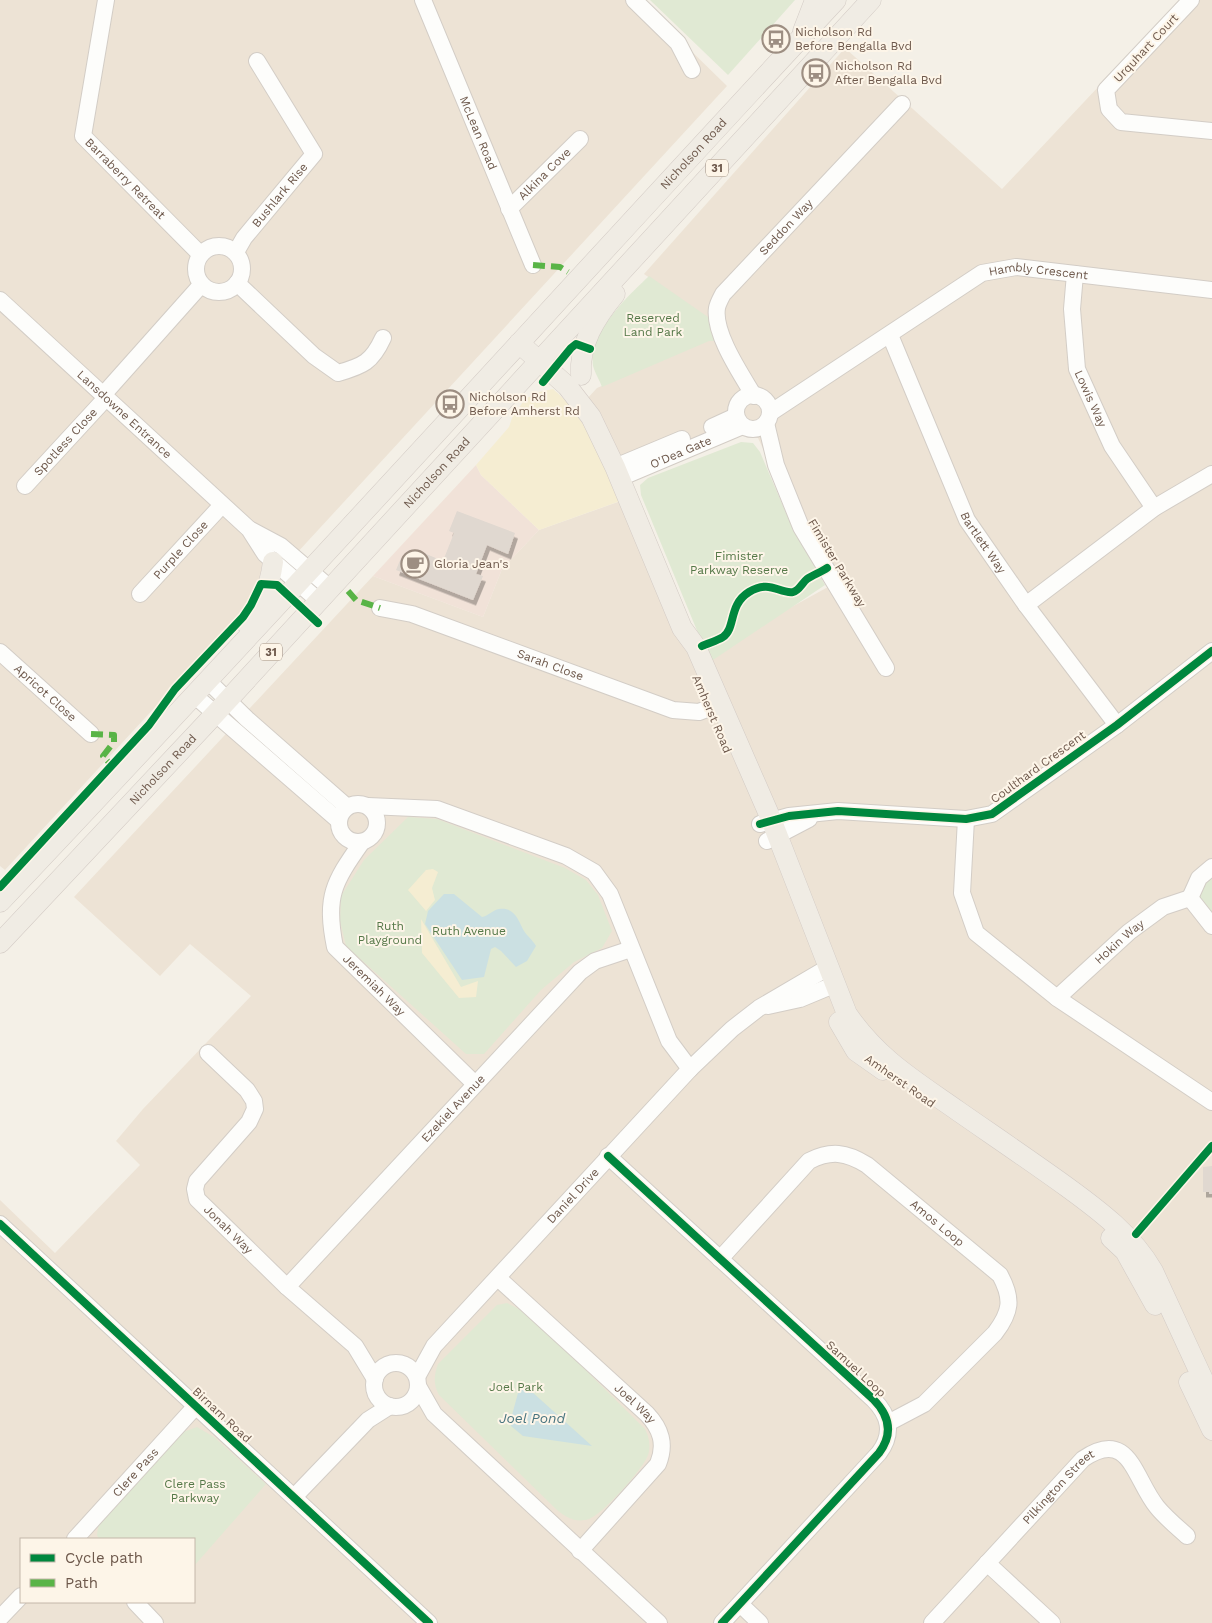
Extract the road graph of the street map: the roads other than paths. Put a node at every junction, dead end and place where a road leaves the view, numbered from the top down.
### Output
1 (106, 0) edge
2 (423, 0) edge
3 (634, 0) edge
4 (815, 0) edge
5 (836, 0) edge
6 (872, 0) edge
7 (1191, 0) edge
8 (800, 40) junction
9 (257, 61) dead end
10 (692, 70) dead end
11 (902, 104) dead end
12 (1212, 131) edge
13 (580, 139) dead end
14 (509, 209) junction
15 (674, 215) junction
16 (236, 252) junction
17 (200, 254) junction
18 (533, 265) dead end
19 (1075, 274) junction
20 (237, 283) junction
21 (201, 284) junction
22 (1212, 290) edge
23 (0, 300) edge
24 (526, 335) junction
25 (890, 335) junction
26 (383, 338) dead end
27 (552, 345) junction
28 (538, 360) junction
29 (581, 376) junction
30 (104, 396) junction
31 (754, 413) junction
32 (591, 417) junction
33 (617, 473) junction
34 (1212, 474) edge
35 (24, 486) dead end
36 (222, 505) junction
37 (1154, 508) junction
38 (249, 529) junction
39 (273, 562) junction
40 (305, 577) junction
41 (140, 594) dead end
42 (324, 594) junction
43 (1026, 605) junction
44 (380, 608) dead end
45 (1212, 651) edge
46 (0, 652) edge
47 (886, 668) dead end
48 (202, 689) junction
49 (221, 707) junction
50 (715, 707) junction
51 (1117, 724) junction
52 (90, 734) dead end
53 (346, 806) junction
54 (368, 806) junction
55 (406, 806) junction
56 (966, 819) junction
57 (338, 820) junction
58 (378, 823) junction
59 (769, 830) junction
60 (354, 840) junction
61 (1212, 867) edge
62 (52, 888) junction
63 (1190, 898) junction
64 (0, 902) edge
65 (1212, 926) edge
66 (0, 943) edge
67 (630, 949) junction
68 (0, 956) edge
69 (827, 978) junction
70 (1057, 998) junction
71 (208, 1053) dead end
72 (690, 1069) junction
73 (474, 1083) junction
74 (1212, 1102) edge
75 (608, 1156) junction
76 (0, 1224) edge
77 (720, 1259) junction
78 (498, 1278) junction
79 (287, 1287) junction
80 (355, 1346) junction
81 (434, 1346) junction
82 (395, 1363) junction
83 (417, 1382) junction
84 (387, 1396) junction
85 (1212, 1399) edge
86 (195, 1406) junction
87 (434, 1414) junction
88 (888, 1423) junction
89 (1212, 1430) edge
90 (294, 1497) junction
91 (1187, 1536) dead end
92 (76, 1538) edge
93 (580, 1551) junction
94 (987, 1562) junction
95 (20, 1597) edge
96 (136, 1603) edge
97 (740, 1604) junction
98 (0, 1618) edge
99 (156, 1623) edge
100 (429, 1623) edge
101 (659, 1623) edge
102 (722, 1623) edge
103 (760, 1623) edge
104 (932, 1623) edge
105 (1052, 1623) edge

1 - 17 street, Barraberry Retreat
2 - 14 street, McLean Road
3 - 10 street
4 - 8 main road
5 - 8 main road, Nicholson Road / 31
6 - 15 main road, Nicholson Road / 31
7 - 12 street, Urquhart Court
8 - 24 main road, Nicholson Road / 31
9 - 16 street, Bushlark Rise
11 - 31 street, Seddon Way
13 - 14 street, Alkina Cove
14 - 18 street, McLean Road
15 - 27 main road, Nicholson Road / 31
15 - 29 main road
16 - 17 street
16 - 20 street
17 - 21 street
19 - 22 street, Hambly Crescent
19 - 25 street, Hambly Crescent
19 - 37 street, Lowis Way
20 - 21 street
20 - 26 street
21 - 30 street
23 - 30 street, Lansdowne Entrance
24 - 27 main road, Amherst Road
24 - 28 main road, Amherst Road
24 - 40 main road, Nicholson Road / 31
25 - 31 street, Hambly Crescent
25 - 43 street, Bartlett Way
27 - 28 main road, Nicholson Road / 31
27 - 29 main road, Amherst Road
28 - 32 main road, Amherst Road
28 - 42 main road, Nicholson Road / 31
29 - 32 main road, Amherst Road
30 - 35 street, Spotless Close
30 - 36 street, Lansdowne Entrance
31 - 33 street, O'Dea Gate
31 - 47 street, Fimister Parkway
32 - 33 main road, Amherst Road
33 - 50 main road, Amherst Road
34 - 37 street
36 - 38 street, Lansdowne Entrance
36 - 41 street, Purple Close
37 - 43 street
38 - 39 street, Lansdowne Entrance
38 - 40 street, Lansdowne Entrance
39 - 40 street, Lansdowne Entrance
39 - 48 main road
40 - 42 street, Lansdowne Entrance
40 - 48 main road, Nicholson Road / 31
42 - 49 main road, Nicholson Road / 31
43 - 51 street, Bartlett Way
44 - 50 street, Sarah Close
45 - 51 street, Coulthard Crescent
46 - 52 street, Apricot Close
48 - 49 street
48 - 64 main road, Nicholson Road / 31
49 - 53 street
49 - 57 street
49 - 62 main road, Nicholson Road / 31
50 - 59 main road, Amherst Road
51 - 56 street, Coulthard Crescent
53 - 54 street
53 - 57 street
54 - 55 street
54 - 58 street
55 - 58 street
55 - 67 street
56 - 59 street, Coulthard Crescent
56 - 70 street
57 - 60 street
58 - 60 street
59 - 69 main road, Amherst Road
60 - 73 street, Jeremiah Way
61 - 63 street
62 - 66 main road, Nicholson Road / 31
62 - 68 main road
63 - 65 street
63 - 70 street, Hokin Way
67 - 72 street
67 - 73 street, Ezekiel Avenue
69 - 72 street, Daniel Drive
69 - 85 main road, Amherst Road
69 - 89 main road, Amherst Road
70 - 74 street
71 - 79 street, Jonah Way
72 - 75 street, Daniel Drive
73 - 79 street, Ezekiel Avenue
75 - 77 street, Samuel Loop
75 - 78 street, Daniel Drive
76 - 86 street, Birnam Road
77 - 88 street, Samuel Loop
77 - 88 street, Amos Loop
78 - 81 street, Daniel Drive
78 - 93 street, Joel Way
79 - 80 street, Jonah Way
80 - 82 street, Jonah Way
80 - 84 street, Jonah Way
81 - 82 street, Daniel Drive
81 - 83 street, Daniel Drive
82 - 83 street
82 - 84 street, Daniel Drive
83 - 84 street, Daniel Drive
83 - 87 street
84 - 87 street
84 - 90 street, Daniel Drive
86 - 90 street, Birnam Road
86 - 92 street, Clere Pass
87 - 93 street
88 - 97 street
90 - 100 street, Birnam Road
91 - 94 street, Pilkington Street
93 - 101 street
94 - 104 street, Pilkington Street
94 - 105 street
95 - 98 street
96 - 99 street
97 - 102 street
97 - 103 street

